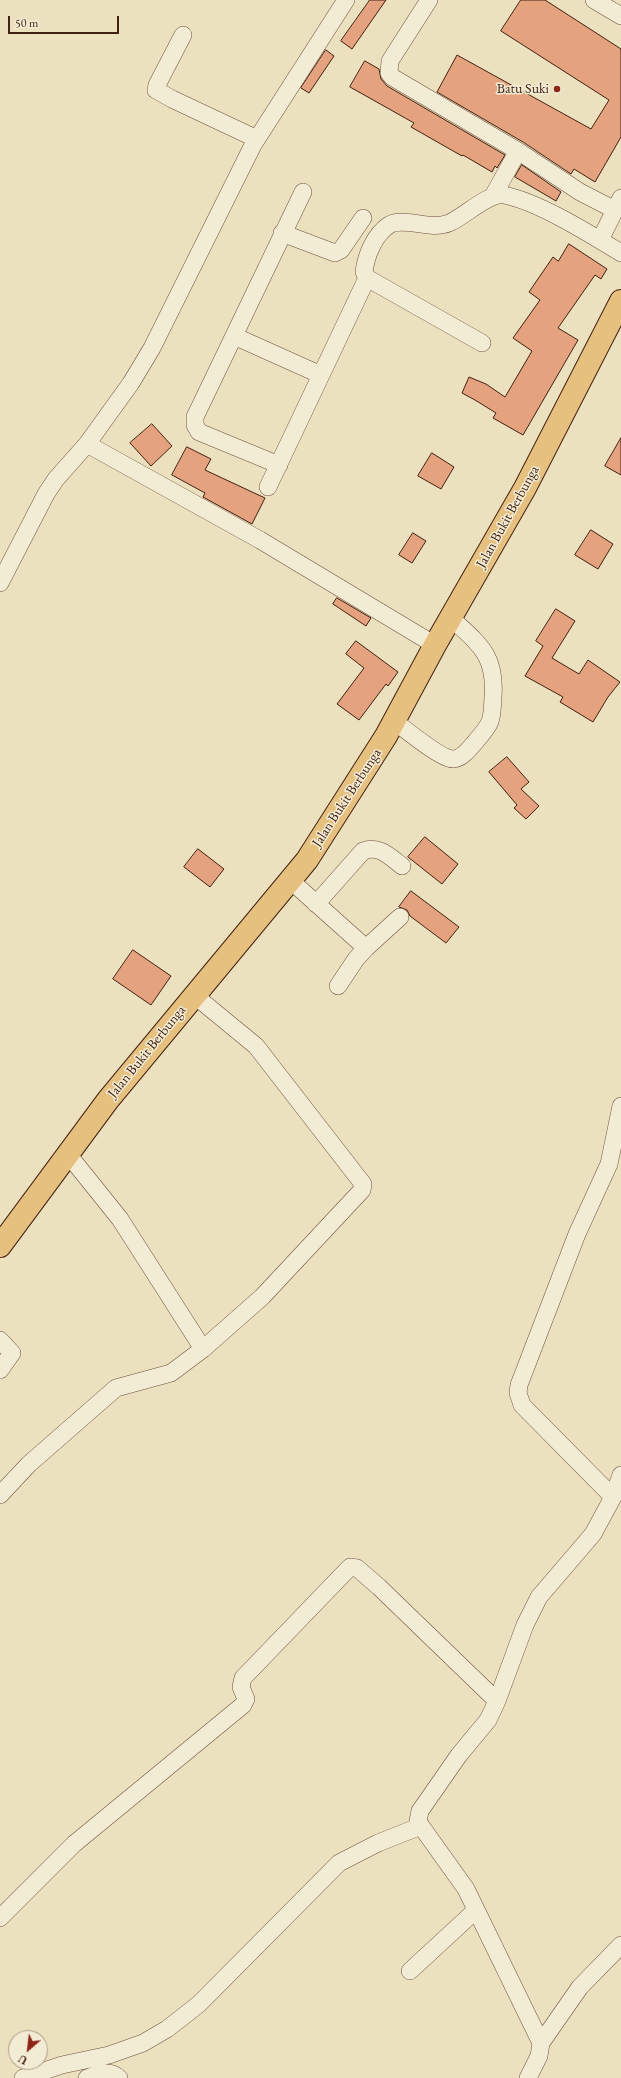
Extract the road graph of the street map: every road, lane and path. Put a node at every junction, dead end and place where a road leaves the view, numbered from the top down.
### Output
1 (346, 0) edge
2 (429, 0) edge
3 (594, 0) edge
4 (621, 16) edge
5 (183, 35) dead end
6 (257, 139) junction
7 (518, 151) junction
8 (302, 192) dead end
9 (494, 196) junction
10 (618, 204) edge
11 (363, 218) dead end
12 (282, 233) junction
13 (600, 240) junction
14 (621, 253) edge
15 (367, 278) junction
16 (621, 301) edge
17 (234, 336) junction
18 (482, 343) dead end
19 (321, 376) junction
20 (88, 444) junction
21 (279, 465) junction
22 (268, 487) dead end
23 (0, 583) edge
24 (451, 618) junction
25 (435, 645) junction
26 (394, 721) junction
27 (402, 866) dead end
28 (290, 880) junction
29 (316, 904) junction
30 (400, 918) dead end
31 (366, 948) junction
32 (338, 986) dead end
33 (194, 995) junction
34 (621, 1106) edge
35 (67, 1153) junction
36 (0, 1246) edge
37 (0, 1340) edge
38 (203, 1349) junction
39 (0, 1370) edge
40 (621, 1475) edge
41 (0, 1495) edge
42 (613, 1497) junction
43 (497, 1701) junction
44 (421, 1826) junction
45 (476, 1910) junction
46 (0, 1918) edge
47 (621, 1945) edge
48 (410, 1971) dead end
49 (541, 2043) junction
50 (23, 2078) edge
51 (87, 2078) edge
52 (119, 2078) edge
53 (528, 2078) edge

1 - 6 street
2 - 7 street
3 - 4 street
5 - 6 street
6 - 20 street
7 - 9 street
7 - 10 street
8 - 12 street
9 - 13 street
9 - 15 street
10 - 13 street
11 - 12 street
12 - 17 street
13 - 14 street
15 - 18 street
15 - 19 street
16 - 24 main road, Jalan Bukit Berbunga
17 - 19 street
17 - 21 street
19 - 21 street
20 - 23 street
20 - 25 street
21 - 22 street
24 - 25 main road, Jalan Bukit Berbunga
24 - 26 street
25 - 26 main road, Jalan Bukit Berbunga
26 - 28 main road, Jalan Bukit Berbunga
27 - 29 street
28 - 29 street
28 - 33 main road, Jalan Bukit Berbunga
29 - 31 street
30 - 31 street
31 - 32 street
33 - 35 main road, Jalan Bukit Berbunga
33 - 38 street
34 - 42 street
35 - 36 main road, Jalan Bukit Berbunga
35 - 38 street
37 - 39 street
38 - 41 street
40 - 42 street
42 - 43 street
43 - 44 street
43 - 46 street
44 - 45 street
44 - 50 street
45 - 48 street
45 - 49 street
47 - 49 street
49 - 53 street
51 - 52 street

